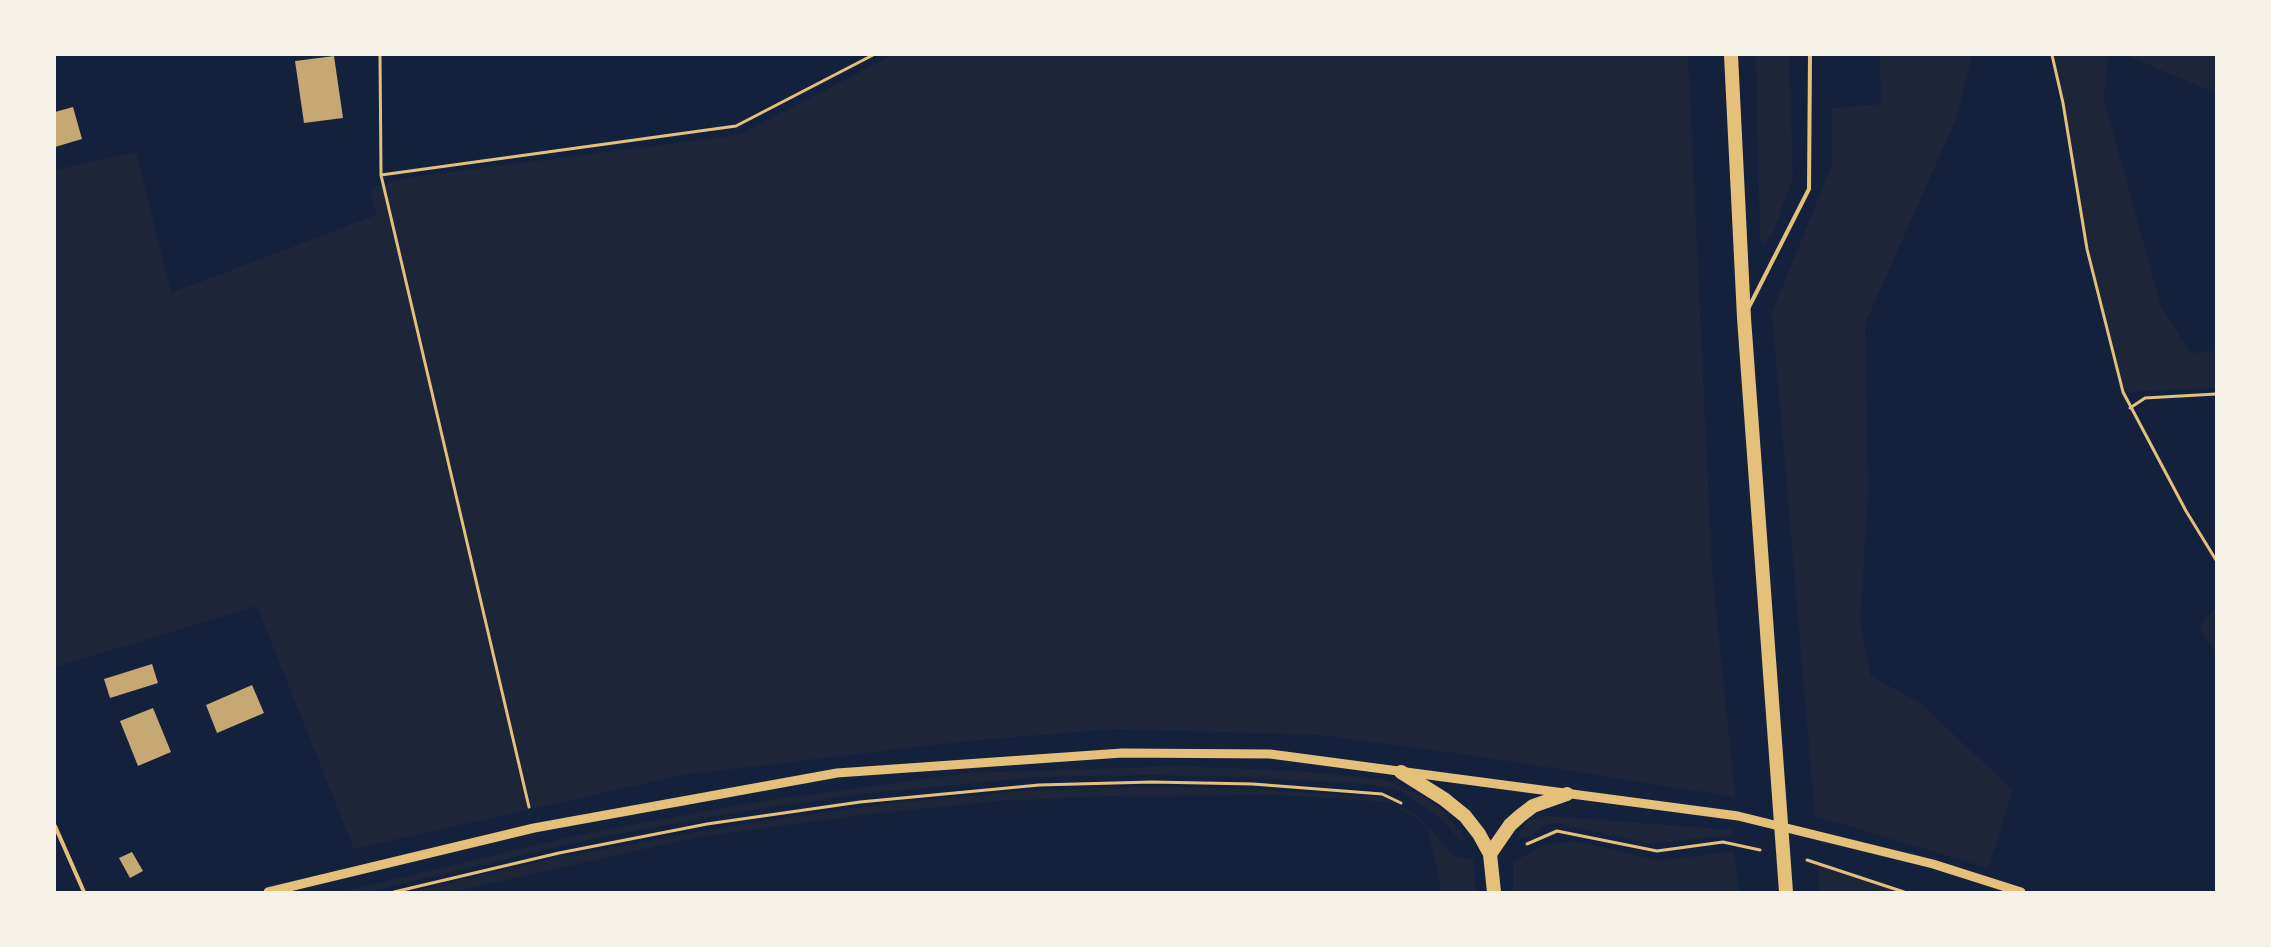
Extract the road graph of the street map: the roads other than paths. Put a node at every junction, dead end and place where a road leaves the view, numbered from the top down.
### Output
1 (1731, 55) edge
2 (1810, 55) edge
3 (1744, 318) junction
4 (1400, 772) junction
5 (1567, 794) junction
6 (55, 826) edge
7 (1490, 854) junction
8 (84, 892) edge
9 (268, 892) edge
10 (1494, 892) edge
11 (1786, 892) edge
12 (2021, 892) edge

1 - 3 highway
2 - 3 lane
3 - 11 highway
4 - 5 street
4 - 7 highway
4 - 9 street
5 - 7 highway
5 - 12 street
6 - 8 lane
7 - 10 highway

